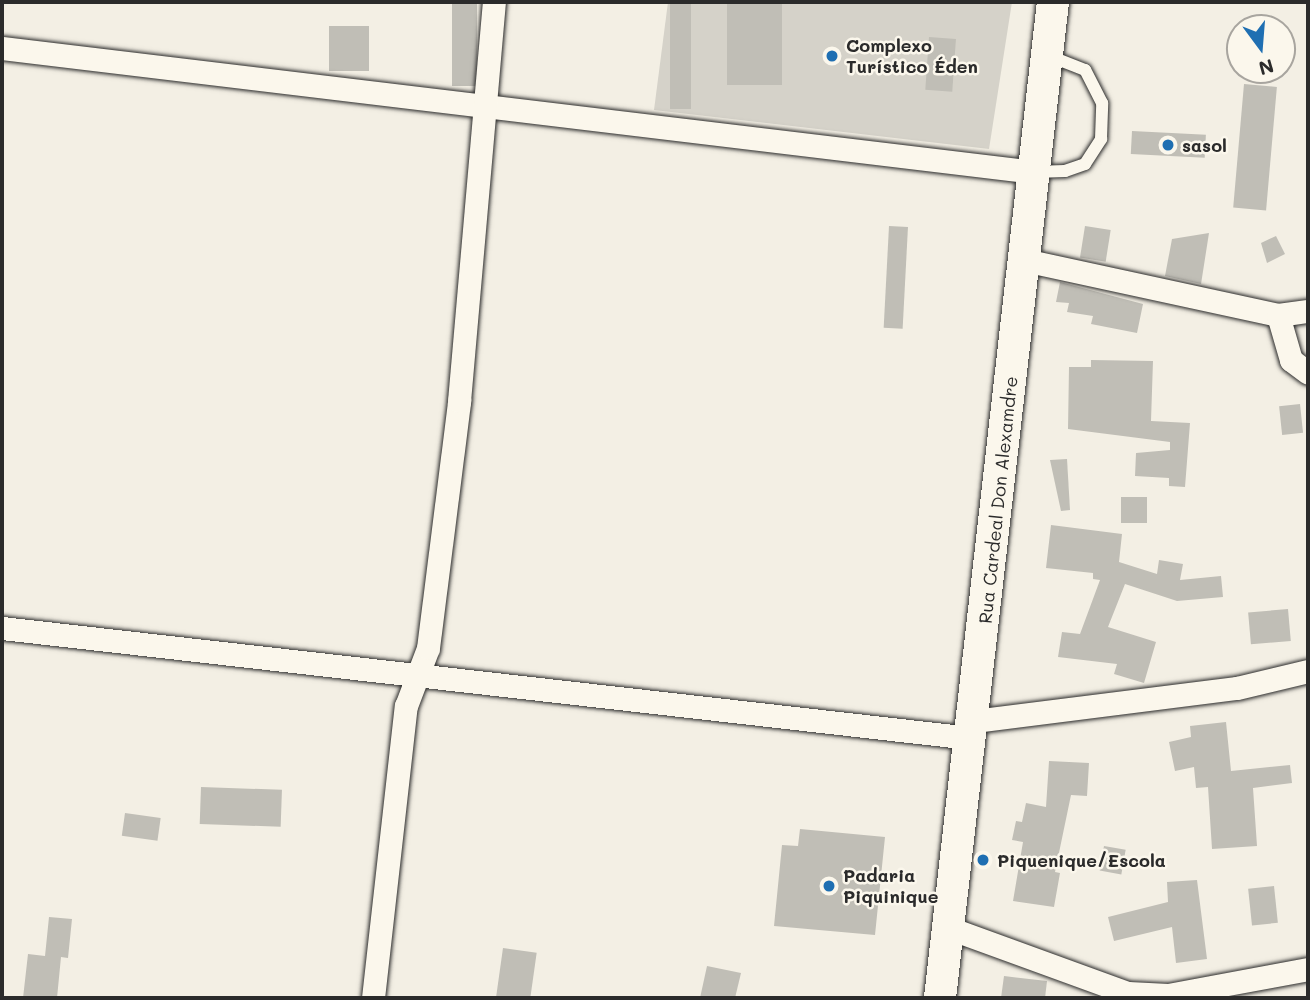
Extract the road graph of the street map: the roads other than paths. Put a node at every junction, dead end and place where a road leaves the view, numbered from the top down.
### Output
1 (494, 2) edge
2 (1053, 2) edge
3 (2, 48) edge
4 (1047, 55) junction
5 (483, 107) junction
6 (1034, 172) junction
7 (1024, 260) junction
8 (1308, 311) edge
9 (1278, 315) junction
10 (1308, 373) edge
11 (2, 628) edge
12 (1308, 671) edge
13 (414, 678) junction
14 (972, 730) junction
15 (949, 928) junction
16 (1308, 969) edge
17 (1217, 993) edge
18 (373, 998) edge
19 (940, 998) edge

1 - 5 street
2 - 4 main road, Rua Cardeal Don Alexamdre
3 - 5 street
4 - 6 main road, Rua Cardeal Don Alexamdre
4 - 6 lane
5 - 6 street
5 - 13 street
6 - 7 main road, Rua Cardeal Don Alexamdre
7 - 9 street
7 - 14 main road, Rua Cardeal Don Alexamdre
8 - 9 street
9 - 10 street
11 - 13 street
12 - 14 street
13 - 14 street
13 - 18 street
14 - 15 main road, Rua Cardeal Don Alexamdre
15 - 17 street
15 - 19 main road, Rua Cardeal Don Alexamdre
16 - 17 street

